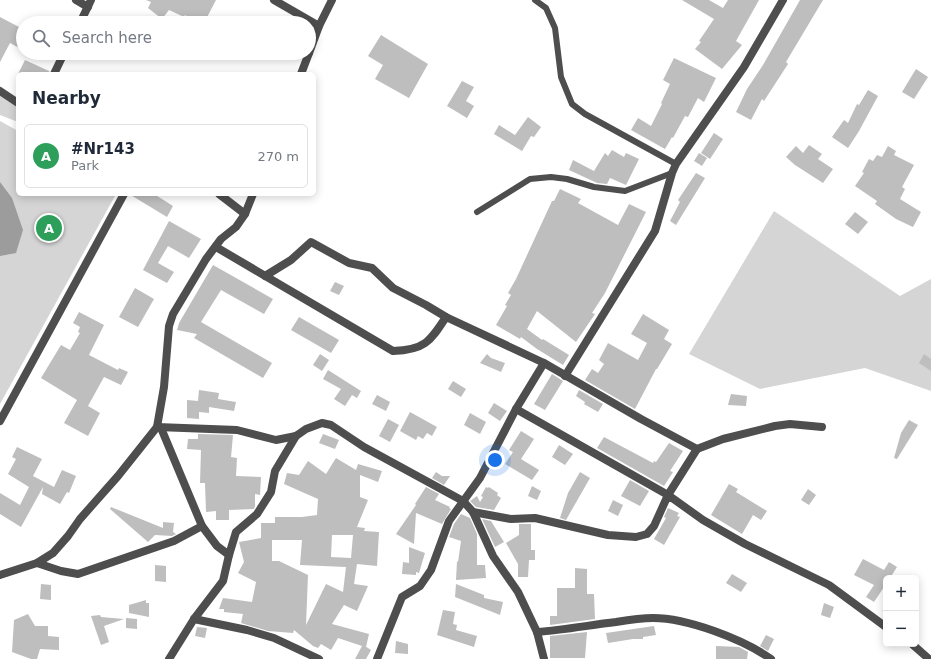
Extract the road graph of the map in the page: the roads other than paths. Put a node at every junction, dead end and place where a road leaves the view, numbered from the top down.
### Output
1 (76, 0) edge
2 (274, 0) edge
3 (332, 0) edge
4 (535, 0) edge
5 (783, 0) edge
6 (90, 3) edge
7 (84, 16) edge
8 (302, 16) edge
9 (316, 24) edge
10 (319, 26) junction
11 (316, 34) edge
12 (61, 60) edge
13 (306, 60) edge
14 (55, 72) edge
15 (302, 72) edge
16 (0, 91) edge
17 (16, 102) edge
18 (676, 164) junction
19 (672, 173) junction
20 (123, 196) edge
21 (222, 196) edge
22 (252, 196) edge
23 (477, 212) dead end
24 (245, 214) junction
25 (216, 247) junction
26 (265, 276) junction
27 (446, 317) junction
28 (544, 363) junction
29 (565, 376) junction
30 (516, 409) junction
31 (0, 421) edge
32 (159, 427) junction
33 (822, 428) dead end
34 (296, 436) junction
35 (697, 449) junction
36 (668, 494) junction
37 (463, 500) junction
38 (474, 512) junction
39 (202, 526) junction
40 (229, 555) junction
41 (37, 564) junction
42 (0, 575) edge
43 (194, 618) junction
44 (883, 625) edge
45 (537, 632) junction
46 (915, 647) edge
47 (169, 659) edge
48 (319, 659) edge
49 (377, 659) edge
50 (544, 659) edge
51 (771, 659) edge
52 (929, 659) edge

1 - 6 street
2 - 8 street
3 - 10 street
4 - 18 lane
5 - 18 street
6 - 7 street
9 - 10 street
10 - 11 street
12 - 14 street
13 - 15 street
16 - 17 street
18 - 19 street
19 - 23 lane
19 - 29 street
20 - 31 street
21 - 24 street
22 - 24 street
24 - 25 street
25 - 26 street
25 - 32 street
26 - 27 street
26 - 27 street
27 - 28 street
28 - 29 street
28 - 30 street
29 - 35 street
30 - 36 street
30 - 37 street
32 - 34 street
32 - 39 street
32 - 41 street
33 - 35 street
34 - 37 street
34 - 40 street
35 - 36 street
36 - 38 street
36 - 44 street
37 - 38 street
37 - 49 street
38 - 45 street
39 - 40 street
39 - 41 street
40 - 43 street
41 - 42 street
43 - 47 street
43 - 48 street
45 - 50 street
45 - 51 street
46 - 52 street

